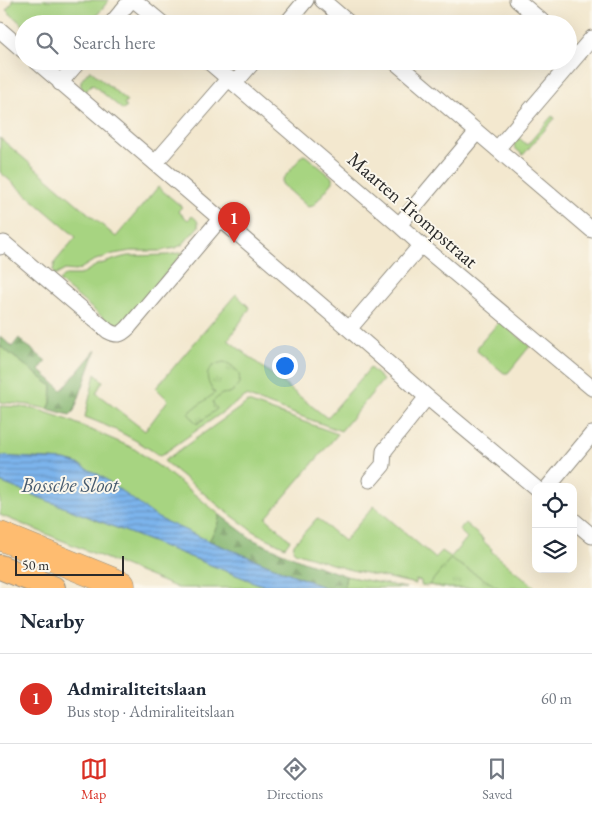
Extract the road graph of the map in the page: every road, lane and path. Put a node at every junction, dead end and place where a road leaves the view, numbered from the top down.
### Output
1 (133, 0) edge
2 (306, 0) edge
3 (322, 0) edge
4 (517, 0) edge
5 (119, 15) edge
6 (152, 15) edge
7 (294, 15) edge
8 (340, 15) edge
9 (534, 15) edge
10 (0, 30) edge
11 (592, 38) edge
12 (15, 43) edge
13 (577, 47) edge
14 (46, 70) edge
15 (71, 70) edge
16 (219, 70) edge
17 (244, 70) edge
18 (405, 70) edge
19 (558, 70) edge
20 (232, 81) junction
21 (60, 83) junction
22 (477, 132) junction
23 (497, 149) junction
24 (155, 163) junction
25 (220, 220) junction
26 (399, 225) junction
27 (592, 230) edge
28 (420, 244) junction
29 (0, 247) edge
30 (349, 329) junction
31 (592, 388) edge
32 (427, 397) junction
33 (592, 434) edge
34 (370, 480) dead end
35 (551, 483) edge
36 (532, 485) edge
37 (577, 523) edge
38 (0, 536) edge
39 (592, 536) edge
40 (0, 567) edge
41 (125, 587) edge
42 (53, 588) edge

1 - 5 street
1 - 6 street
2 - 7 street
3 - 8 street
4 - 9 street
10 - 12 street
11 - 13 street
14 - 21 street
15 - 21 street
16 - 20 street, Maarten Trompstraat
17 - 20 street
18 - 22 street
19 - 23 street
20 - 24 street
20 - 26 street, Maarten Trompstraat
21 - 24 street
22 - 23 street
22 - 26 street
23 - 27 street
24 - 25 street
25 - 29 street
25 - 30 street
26 - 28 street, Maarten Trompstraat
28 - 30 street
28 - 31 street, Maarten Trompstraat
30 - 32 street
32 - 34 street
32 - 36 street
33 - 35 street
37 - 39 street
38 - 41 highway
40 - 42 main road

